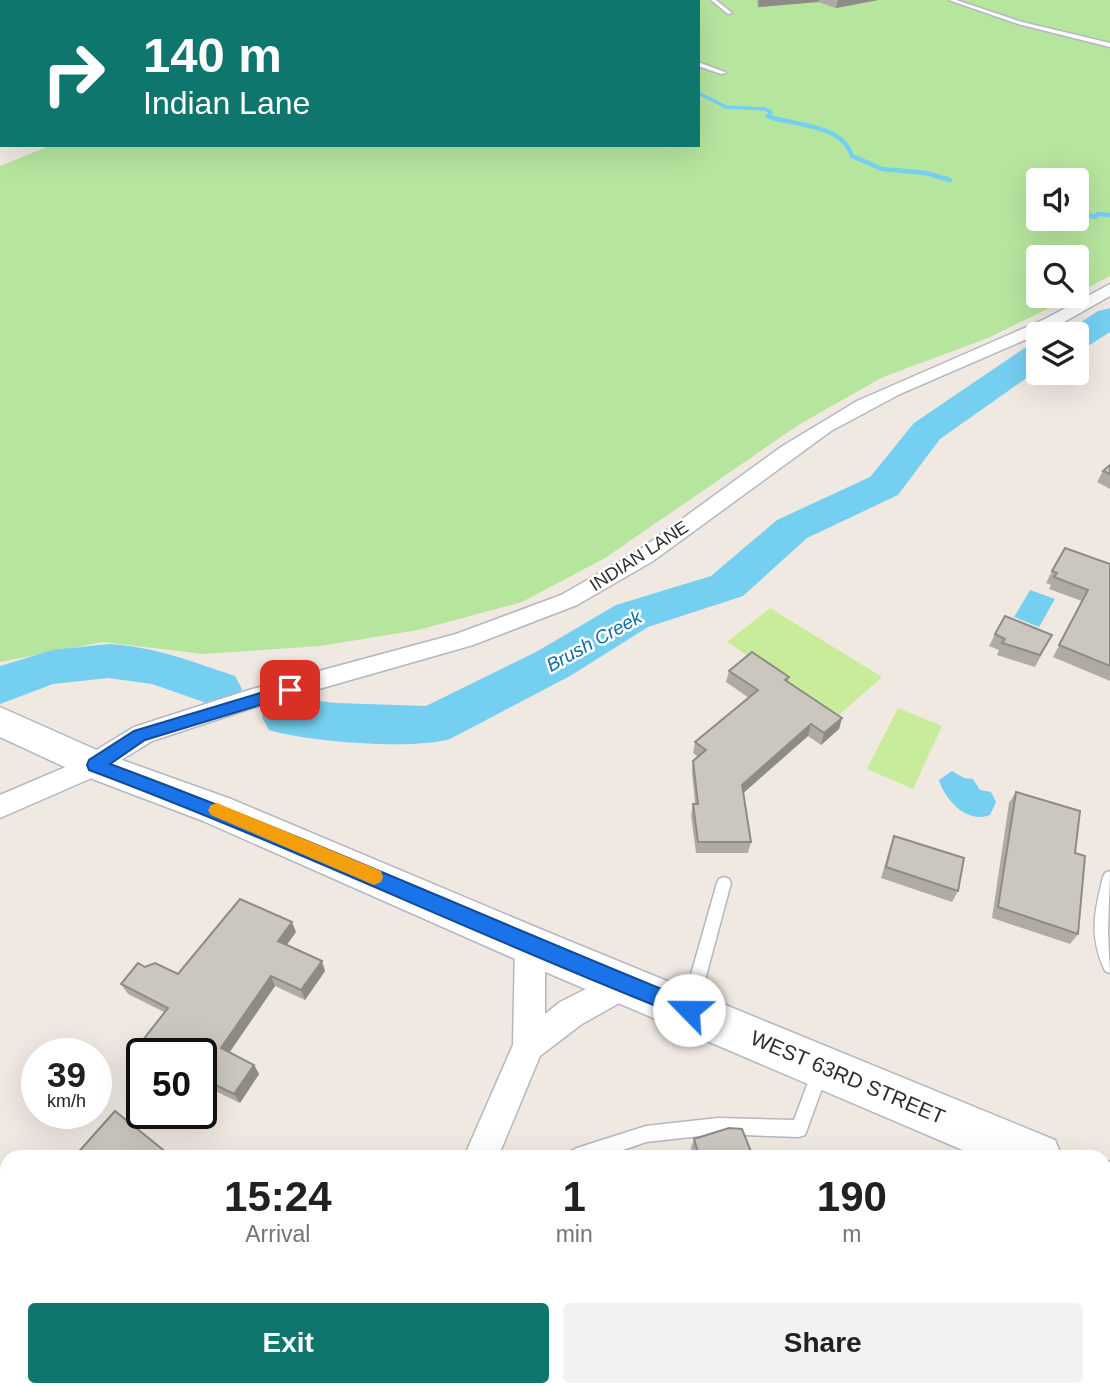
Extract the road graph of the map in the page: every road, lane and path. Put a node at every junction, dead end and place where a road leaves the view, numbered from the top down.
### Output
1 (46, 0) edge
2 (54, 0) edge
3 (713, 0) edge
4 (951, 0) edge
5 (730, 13) dead end
6 (1110, 45) edge
7 (700, 65) edge
8 (723, 72) dead end
9 (1110, 289) edge
10 (0, 721) edge
11 (95, 765) junction
12 (0, 807) edge
13 (1110, 877) edge
14 (724, 883) dead end
15 (530, 945) junction
16 (1110, 966) edge
17 (626, 984) junction
18 (689, 1010) junction
19 (529, 1045) junction
20 (823, 1066) junction
21 (484, 1150) edge
22 (598, 1150) edge
23 (1021, 1150) edge

1 - 2 street
3 - 5 lane
4 - 6 lane
7 - 8 lane
9 - 11 street, INDIAN LANE
10 - 11 main road, WEST 63RD STREET
11 - 12 street, INDIAN LANE
11 - 15 main road, WEST 63RD STREET
13 - 16 lane
14 - 18 lane
15 - 17 main road, WEST 63RD STREET
15 - 19 street
17 - 18 main road, WEST 63RD STREET
17 - 19 street
18 - 20 main road, WEST 63RD STREET
19 - 21 street
20 - 22 lane
20 - 23 main road, WEST 63RD STREET

